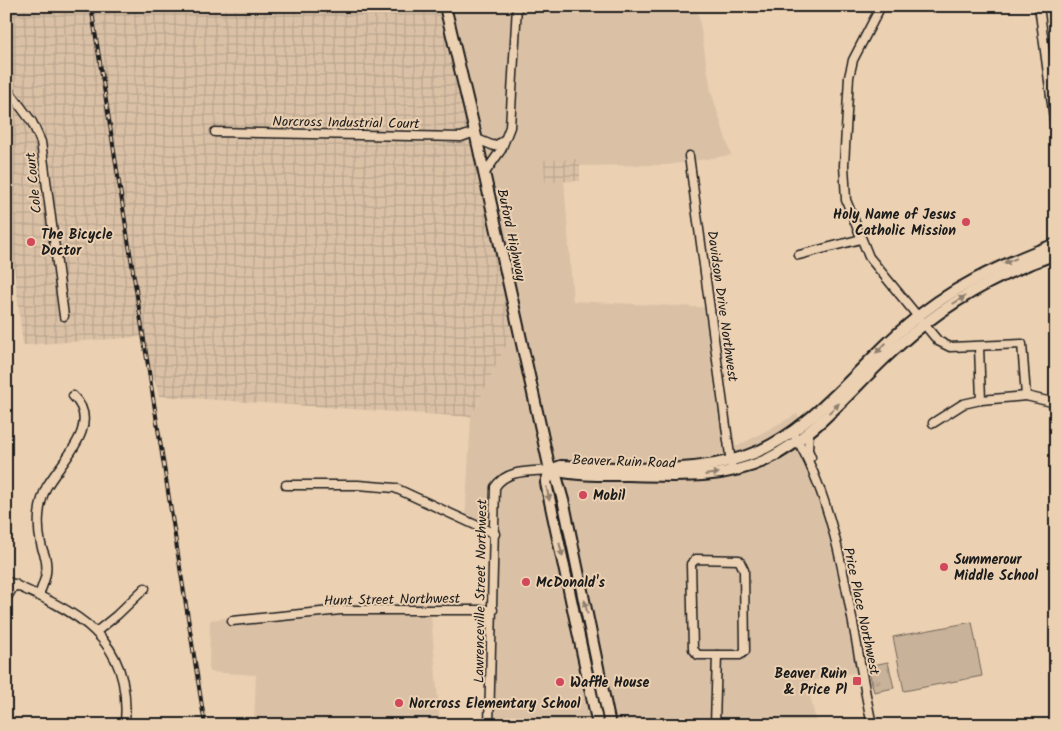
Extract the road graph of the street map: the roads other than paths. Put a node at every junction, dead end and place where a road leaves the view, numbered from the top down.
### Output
1 (445, 6) edge
2 (517, 6) edge
3 (881, 6) edge
4 (1039, 6) edge
5 (6, 87) edge
6 (215, 132) dead end
7 (1056, 134) edge
8 (476, 136) junction
9 (504, 141) junction
10 (689, 156) dead end
11 (484, 174) junction
12 (860, 239) junction
13 (1056, 244) edge
14 (1056, 254) edge
15 (799, 255) dead end
16 (64, 316) dead end
17 (921, 320) junction
18 (979, 347) junction
19 (73, 396) dead end
20 (1026, 396) junction
21 (981, 400) junction
22 (1056, 403) edge
23 (933, 423) dead end
24 (809, 431) junction
25 (795, 436) junction
26 (731, 465) junction
27 (550, 470) junction
28 (576, 474) junction
29 (286, 485) dead end
30 (824, 502) junction
31 (564, 504) junction
32 (494, 534) junction
33 (6, 581) edge
34 (14, 584) junction
35 (145, 588) dead end
36 (39, 595) junction
37 (6, 599) edge
38 (493, 610) junction
39 (232, 621) dead end
40 (590, 628) junction
41 (579, 630) junction
42 (96, 632) junction
43 (717, 655) junction
44 (125, 725) edge
45 (489, 725) edge
46 (598, 725) edge
47 (610, 725) edge
48 (715, 725) edge
49 (872, 725) edge

1 - 8 main road, Buford Highway
2 - 9 street
3 - 12 street
4 - 7 street
5 - 16 street, Cole Court
6 - 8 street, Norcross Industrial Court
8 - 9 street
8 - 11 main road, Buford Highway
9 - 11 street
10 - 26 street, Davidson Drive Northwest
11 - 27 main road, Buford Highway
12 - 15 street
12 - 17 street
13 -> 17 main road, Beaver Ruin Road
17 -> 14 main road, Beaver Ruin Road
17 - 18 street
24 -> 17 main road, Beaver Ruin Road
17 -> 25 main road, Beaver Ruin Road
18 - 20 street
18 - 21 street
19 - 36 street
20 - 21 street
20 - 22 street
21 - 23 street
24 - 25 main road, Beaver Ruin Road
24 - 30 street, Price Place Northwest
25 - 26 main road, Beaver Ruin Road
25 - 30 street, Price Place Northwest
26 - 27 main road, Beaver Ruin Road
28 -> 26 main road, Beaver Ruin Road
27 - 28 main road, Beaver Ruin Road
27 - 31 main road, Buford Highway
27 - 32 street, Lawrenceville Street Northwest
27 -> 41 main road, Buford Highway
28 - 31 main road
29 - 32 street
30 - 49 street, Price Place Northwest
40 -> 31 main road, Buford Highway
32 - 38 street, Lawrenceville Street Northwest
33 - 34 street
34 - 36 street
34 - 37 street
35 - 42 street
36 - 42 street
38 - 39 street, Hunt Street Northwest
38 - 45 street, Lawrenceville Street Northwest
40 - 41 main road
40 - 47 main road, Buford Highway
41 - 46 main road, Buford Highway
42 - 44 street
43 - 43 street
43 - 48 street

